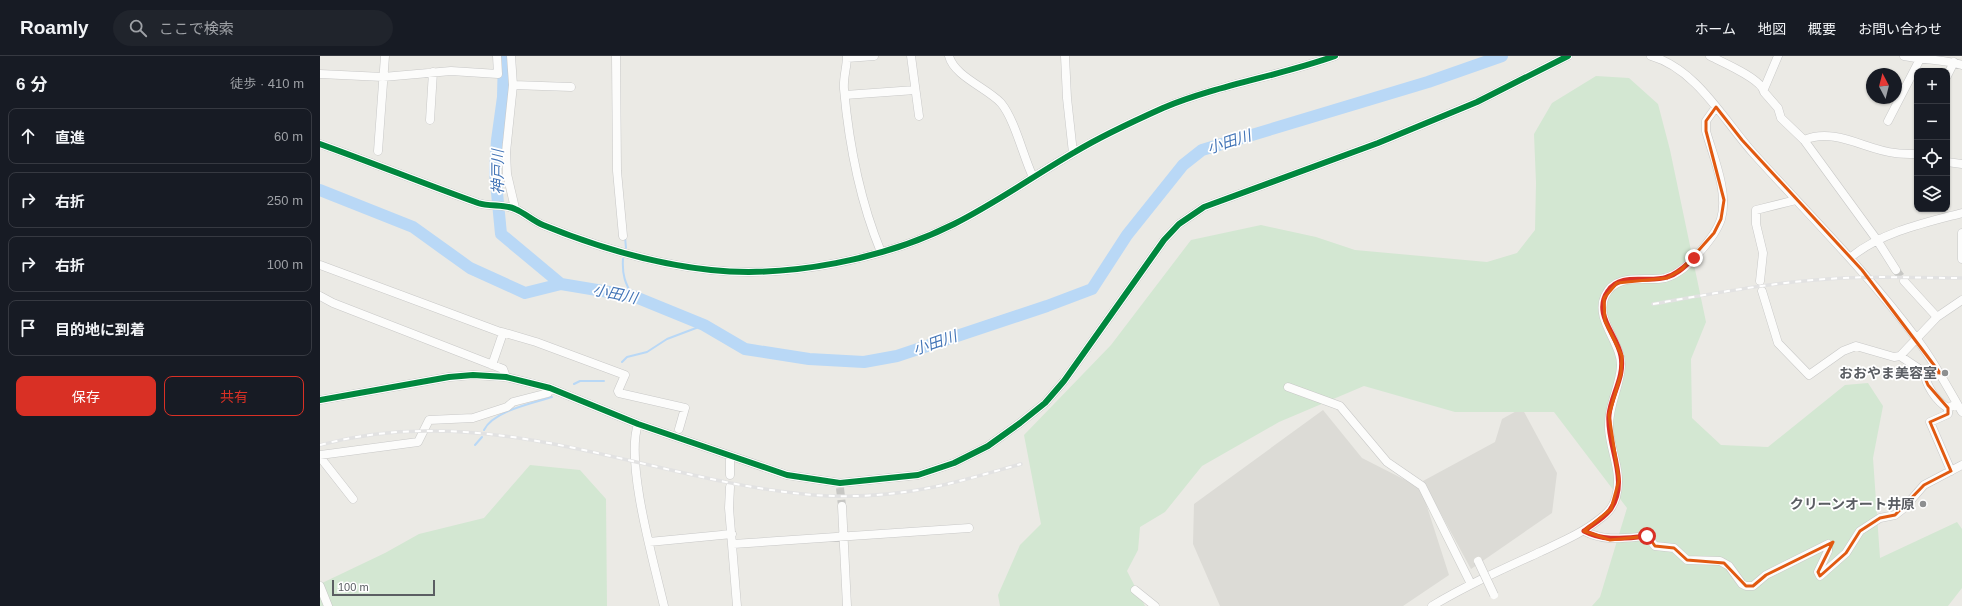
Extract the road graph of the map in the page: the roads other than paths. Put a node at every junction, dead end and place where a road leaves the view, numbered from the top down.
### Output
1 (385, 56) edge
2 (497, 56) edge
3 (511, 56) edge
4 (616, 56) edge
5 (874, 56) edge
6 (912, 56) edge
7 (949, 56) edge
8 (1065, 56) edge
9 (1335, 56) edge
10 (1568, 56) edge
11 (1651, 56) edge
12 (1670, 56) edge
13 (1710, 56) edge
14 (1778, 56) edge
15 (1904, 56) edge
16 (847, 57) edge
17 (1662, 59) junction
18 (1920, 59) junction
19 (1958, 63) edge
20 (433, 72) junction
21 (1950, 72) edge
22 (320, 74) edge
23 (383, 77) junction
24 (513, 85) junction
25 (571, 86) dead end
26 (1764, 89) junction
27 (915, 90) junction
28 (845, 95) junction
29 (1716, 107) junction
30 (919, 116) dead end
31 (430, 120) dead end
32 (1888, 122) dead end
33 (1804, 140) junction
34 (320, 144) edge
35 (378, 151) dead end
36 (1073, 153) junction
37 (1914, 154) edge
38 (1950, 162) edge
39 (1962, 164) edge
40 (1033, 177) junction
41 (1796, 200) junction
42 (512, 208) junction
43 (1962, 213) edge
44 (1962, 233) edge
45 (623, 236) dead end
46 (1877, 240) junction
47 (881, 252) junction
48 (1851, 257) junction
49 (1962, 259) edge
50 (320, 265) edge
51 (1896, 270) tunnel mouth
52 (1760, 280) dead end
53 (1904, 281) tunnel mouth
54 (1762, 291) dead end
55 (320, 296) edge
56 (1962, 300) edge
57 (1937, 317) junction
58 (502, 332) junction
59 (1917, 338) junction
60 (1900, 356) junction
61 (492, 364) junction
62 (1925, 371) junction
63 (1940, 373) junction
64 (506, 377) junction
65 (1288, 387) dead end
66 (550, 388) junction
67 (320, 400) edge
68 (1957, 404) junction
69 (1948, 408) junction
70 (1962, 412) edge
71 (638, 424) junction
72 (679, 429) dead end
73 (320, 456) edge
74 (730, 457) junction
75 (1962, 465) edge
76 (1951, 471) junction
77 (730, 475) dead end
78 (730, 487) dead end
79 (353, 499) dead end
80 (842, 506) tunnel mouth
81 (969, 528) dead end
82 (1584, 531) junction
83 (732, 534) junction
84 (844, 537) junction
85 (649, 542) junction
86 (733, 544) junction
87 (1478, 561) dead end
88 (1471, 584) junction
89 (320, 586) edge
90 (1135, 590) dead end
91 (1494, 595) dead end
92 (328, 606) edge
93 (664, 606) edge
94 (737, 606) edge
95 (847, 606) edge
96 (1155, 606) edge
97 (1432, 606) edge

1 - 23 street
2 - 20 street
3 - 24 street
4 - 45 street
5 - 16 street
6 - 27 street
7 - 40 street
8 - 36 street
9 - 36 street
10 - 74 street
11 - 17 street
12 - 17 street
13 - 26 street
14 - 26 street
15 - 18 street
16 - 28 street
17 - 29 street
18 - 19 street
18 - 32 street
19 - 21 street
20 - 23 street
20 - 31 street
22 - 23 street
23 - 35 street
24 - 25 street
24 - 42 street
26 - 33 street
27 - 28 street
27 - 30 street
28 - 47 street
29 - 41 street
29 - 82 street
33 - 37 street
33 - 46 street
34 - 42 street
36 - 40 street
38 - 39 street
40 - 47 street
41 - 48 street
41 - 52 street
42 - 47 street
43 - 46 street
44 - 49 street
46 - 48 street
46 - 51 street
48 - 59 street
50 - 58 street
53 - 57 street
54 - 60 street
55 - 61 street
56 - 57 street
57 - 59 street
58 - 61 street
58 - 72 street
59 - 60 street
59 - 63 street
60 - 62 street
61 - 64 street
62 - 63 street
62 - 69 street
63 - 68 street
64 - 66 street
64 - 67 street
65 - 88 street
66 - 71 street
66 - 73 street
68 - 69 street
68 - 70 street
69 - 76 street
71 - 74 street
71 - 85 street
73 - 79 street
74 - 77 street
75 - 76 street
76 - 82 street
78 - 83 street
80 - 84 street
81 - 84 street
82 - 88 street
83 - 85 street
83 - 86 street
84 - 86 street
84 - 95 street
85 - 93 street
86 - 94 street
87 - 91 street, bridge
88 - 97 street
89 - 92 street
90 - 96 street

